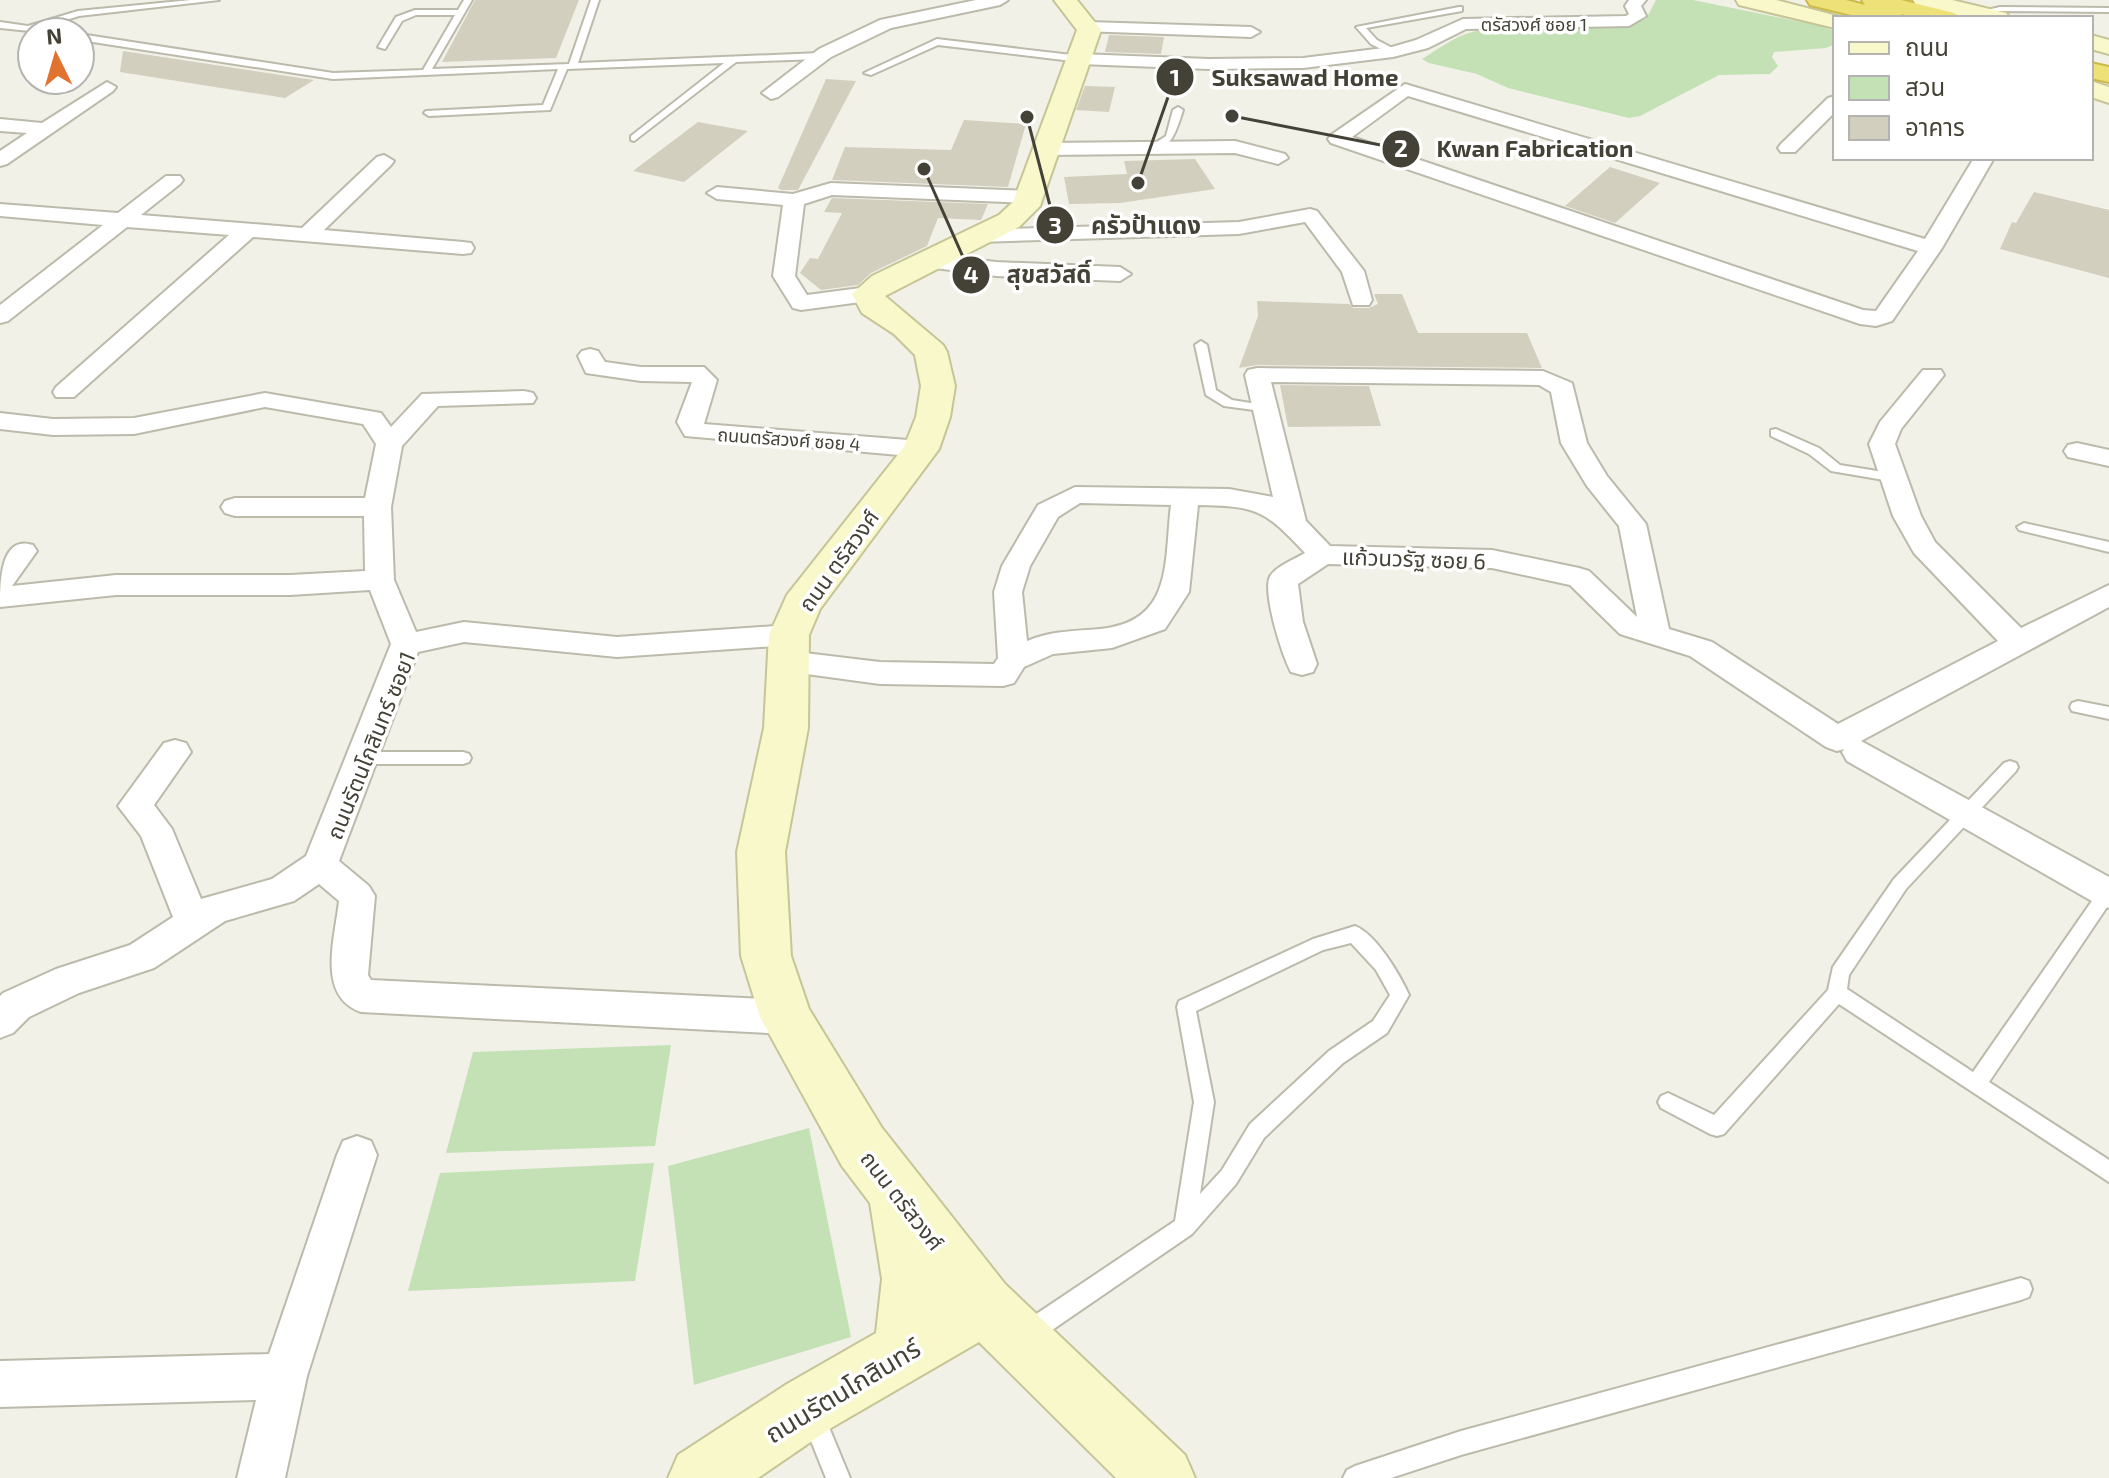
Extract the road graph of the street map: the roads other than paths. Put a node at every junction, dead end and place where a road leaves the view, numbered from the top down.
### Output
1 (215, 0) edge
2 (468, 0) edge
3 (595, 0) edge
4 (902, 0) edge
5 (1000, 0) edge
6 (1638, 0) edge
7 (1747, 0) edge
8 (1818, 0) edge
9 (1873, 0) edge
10 (1924, 0) edge
11 (1459, 9) dead end
12 (460, 12) junction
13 (2109, 13) edge
14 (1988, 15) edge
15 (71, 16) edge
16 (1884, 16) edge
17 (1938, 16) edge
18 (2038, 16) edge
19 (905, 20) junction
20 (1833, 21) edge
21 (1078, 29) edge
22 (1251, 32) dead end
23 (96, 39) edge
24 (382, 47) dead end
25 (1393, 52) junction
26 (820, 56) junction
27 (733, 60) junction
28 (568, 67) junction
29 (425, 73) junction
30 (868, 73) dead end
31 (107, 87) dead end
32 (771, 93) dead end
33 (1833, 104) edge
34 (1178, 110) dead end
35 (429, 113) dead end
36 (0, 125) edge
37 (45, 129) junction
38 (634, 138) dead end
39 (1788, 148) dead end
40 (1047, 149) junction
41 (1151, 150) junction
42 (1278, 158) dead end
43 (0, 160) edge
44 (1983, 160) edge
45 (384, 161) dead end
46 (173, 180) dead end
47 (717, 193) dead end
48 (1029, 197) junction
49 (794, 200) junction
50 (0, 210) edge
51 (122, 220) junction
52 (248, 230) junction
53 (307, 235) junction
54 (979, 236) junction
55 (463, 248) dead end
56 (1931, 248) junction
57 (928, 261) junction
58 (1120, 274) dead end
59 (868, 294) junction
60 (1361, 300) dead end
61 (0, 316) edge
62 (1201, 345) dead end
63 (590, 356) dead end
64 (1932, 375) dead end
65 (65, 392) dead end
66 (524, 398) dead end
67 (1265, 409) junction
68 (0, 421) edge
69 (1776, 433) dead end
70 (389, 444) junction
71 (921, 449) junction
72 (2077, 451) dead end
73 (2109, 458) edge
74 (1896, 478) junction
75 (1185, 496) junction
76 (235, 507) dead end
77 (377, 507) junction
78 (1293, 524) junction
79 (2024, 527) dead end
80 (2109, 547) edge
81 (23, 551) dead end
82 (1322, 555) junction
83 (380, 580) junction
84 (0, 582) edge
85 (2109, 595) edge
86 (0, 597) edge
87 (1656, 635) junction
88 (2018, 643) junction
89 (406, 644) junction
90 (788, 649) junction
91 (1013, 659) junction
92 (1302, 664) dead end
93 (2078, 707) dead end
94 (2109, 713) edge
95 (175, 752) dead end
96 (1858, 752) dead end
97 (363, 758) junction
98 (463, 758) dead end
99 (2010, 767) dead end
100 (1967, 815) junction
101 (320, 865) junction
102 (2108, 893) edge
103 (193, 923) junction
104 (1837, 993) junction
105 (15, 997) edge
106 (786, 1017) junction
107 (0, 1021) edge
108 (1977, 1083) junction
109 (1668, 1102) dead end
110 (357, 1155) dead end
111 (2109, 1172) edge
112 (896, 1190) junction
113 (1185, 1227) junction
114 (2021, 1289) dead end
115 (1002, 1322) junction
116 (900, 1354) junction
117 (284, 1376) junction
118 (0, 1384) edge
119 (809, 1406) junction
120 (261, 1478) edge
121 (701, 1478) edge
122 (838, 1478) edge
123 (1162, 1478) edge
124 (1355, 1478) edge

1 - 15 lane
2 - 12 lane
3 - 28 lane
4 - 19 street
5 - 19 street
6 - 25 street, ตรัสวงศ์ ซอย 1
7 - 20 street
8 - 16 highway
9 - 17 highway
10 - 14 street
11 - 25 lane
12 - 24 lane
12 - 29 lane
13 - 14 lane
13 - 18 lane
19 - 26 street
21 - 22 street
21 - 25 street, ตรัสวงศ์ ซอย 1
21 - 30 lane
21 - 40 street
23 - 29 lane
26 - 27 lane
26 - 32 street
27 - 28 lane
27 - 38 lane
28 - 29 lane
28 - 35 lane
31 - 37 street
33 - 39 street
34 - 41 lane
36 - 37 street
37 - 43 street
40 - 41 street
40 - 48 street
41 - 42 street
44 - 56 street
45 - 53 street
46 - 51 street
47 - 49 street
48 - 49 street
48 - 54 street
49 - 59 street
50 - 51 street
51 - 52 street
51 - 61 street
52 - 53 street
52 - 65 street
53 - 55 street
54 - 57 street
54 - 60 street
56 - 56 street
57 - 58 street
57 - 59 street
59 - 71 street, ถนน ตรัสวงศ์
62 - 67 lane
63 - 71 street, ถนนตรัสวงศ์ ซอย 4
64 - 74 street
66 - 70 street
67 - 78 street
67 - 87 street
68 - 70 street
69 - 74 lane
70 - 77 street
71 - 90 street, ถนน ตรัสวงศ์
72 - 73 street
74 - 88 street
75 - 78 street, แก้วนวรัฐ ซอย 6
75 - 91 street
75 - 91 street, แก้วนวรัฐ ซอย 6
76 - 77 street
77 - 83 street
78 - 82 street, แก้วนวรัฐ ซอย 6
79 - 80 lane
81 - 84 street
82 - 87 street, แก้วนวรัฐ ซอย 6
82 - 92 street
83 - 86 street
83 - 89 street
85 - 88 street, แก้วนวรัฐ ซอย 6
87 - 88 street, แก้วนวรัฐ ซอย 6
89 - 90 street, ถนนรัตนโกสินทร์ ซอย1
89 - 97 street, ถนนรัตนโกสินทร์ ซอย1
90 - 91 street
90 - 106 street, ถนน ตรัสวงศ์
93 - 94 lane
95 - 103 street
96 - 100 street
97 - 98 lane
97 - 101 street, ถนนรัตนโกสินทร์ ซอย1
99 - 100 lane
100 - 102 street
100 - 104 lane
101 - 103 street, ถนนรัตนโกสินทร์ ซอย1
101 - 106 street
102 - 108 lane
103 - 105 street, ถนนรัตนโกสินทร์ ซอย1
104 - 108 lane
104 - 109 lane
105 - 107 street, ถนนรัตนโกสินทร์ ซอย1
106 - 112 street, ถนน ตรัสวงศ์
108 - 111 lane
110 - 117 street
112 - 115 street, ถนน ตรัสวงศ์
112 - 116 street
113 - 113 lane
113 - 115 lane
114 - 124 lane
115 - 116 street, ถนนรัตนโกสินทร์
115 - 123 street, ถนน ตรัสวงศ์
116 - 119 street, ถนนรัตนโกสินทร์
117 - 118 street
117 - 120 street
119 - 121 street, ถนนรัตนโกสินทร์
119 - 122 lane

